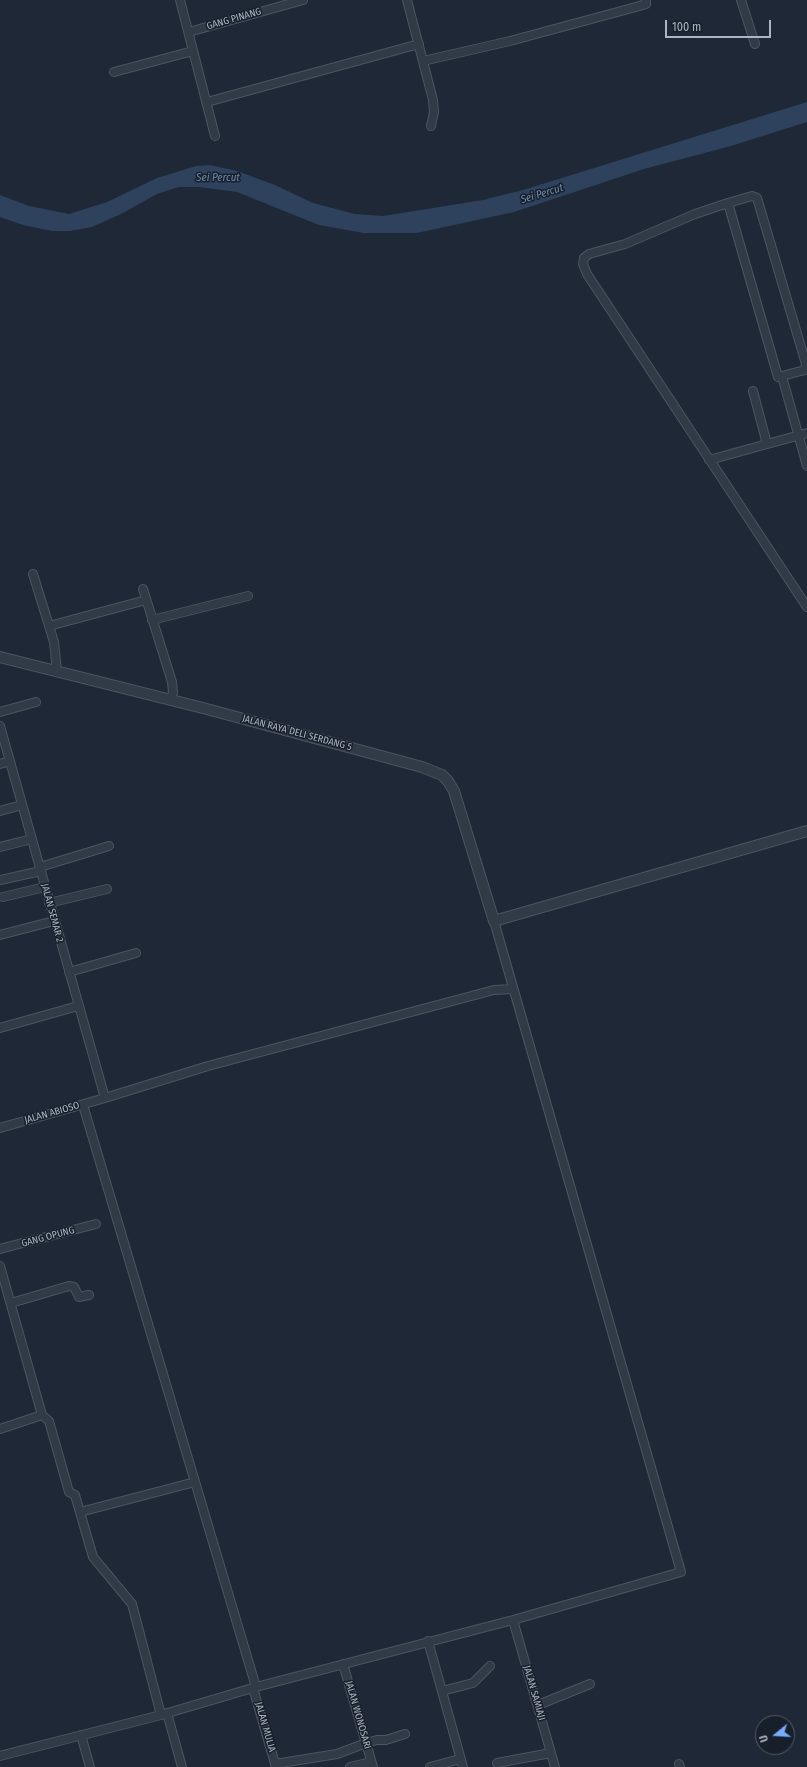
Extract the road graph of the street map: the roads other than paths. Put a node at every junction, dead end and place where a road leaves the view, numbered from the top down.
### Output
1 (180, 0) edge
2 (303, 0) edge
3 (407, 0) edge
4 (646, 0) edge
5 (740, 0) edge
6 (189, 32) junction
7 (419, 44) junction
8 (755, 44) dead end
9 (193, 51) junction
10 (423, 61) junction
11 (114, 72) dead end
12 (207, 102) junction
13 (431, 126) dead end
14 (216, 136) dead end
15 (728, 204) junction
16 (782, 380) dead end
17 (753, 391) dead end
18 (807, 433) edge
19 (798, 435) junction
20 (767, 444) junction
21 (709, 460) junction
22 (807, 466) edge
23 (33, 574) dead end
24 (143, 590) dead end
25 (248, 596) dead end
26 (804, 596) edge
27 (146, 600) junction
28 (807, 607) edge
29 (152, 620) junction
30 (49, 626) junction
31 (0, 656) edge
32 (57, 671) junction
33 (170, 700) junction
34 (36, 702) dead end
35 (0, 712) edge
36 (0, 726) edge
37 (10, 761) junction
38 (0, 764) edge
39 (22, 804) junction
40 (0, 811) edge
41 (807, 831) edge
42 (32, 839) junction
43 (109, 846) dead end
44 (0, 847) edge
45 (40, 869) junction
46 (0, 880) edge
47 (45, 887) junction
48 (107, 889) dead end
49 (3, 897) dead end
50 (49, 903) junction
51 (54, 921) junction
52 (494, 921) junction
53 (0, 935) edge
54 (136, 953) dead end
55 (69, 972) junction
56 (513, 989) junction
57 (78, 1006) junction
58 (0, 1028) edge
59 (105, 1098) junction
60 (83, 1105) junction
61 (0, 1128) edge
62 (96, 1224) dead end
63 (0, 1249) edge
64 (0, 1266) edge
65 (89, 1295) dead end
66 (11, 1303) junction
67 (42, 1415) junction
68 (0, 1429) edge
69 (195, 1482) junction
70 (80, 1512) junction
71 (513, 1620) junction
72 (428, 1641) junction
73 (343, 1664) junction
74 (490, 1666) dead end
75 (590, 1684) dead end
76 (254, 1687) junction
77 (442, 1691) junction
78 (538, 1705) junction
79 (164, 1714) junction
80 (80, 1734) junction
81 (405, 1734) dead end
82 (366, 1743) junction
83 (551, 1753) junction
84 (0, 1756) edge
85 (461, 1763) edge
86 (497, 1763) dead end
87 (372, 1765) edge
88 (276, 1766) edge
89 (90, 1767) edge
90 (182, 1767) edge
91 (350, 1767) edge
92 (430, 1767) edge
93 (555, 1767) edge

1 - 6 street
2 - 6 street, GANG PINANG
3 - 7 street
4 - 10 street
5 - 8 street
6 - 9 street
7 - 10 street
7 - 12 street
9 - 11 street
9 - 12 street
10 - 13 street
12 - 14 street
15 - 15 street
15 - 21 street
16 - 19 street
17 - 20 street
18 - 19 street
19 - 20 street
19 - 22 street
20 - 21 street
21 - 26 street
23 - 30 street
24 - 27 street
25 - 29 street
26 - 28 street
27 - 29 street
27 - 30 street
29 - 33 street
30 - 32 street
31 - 32 street, JALAN RAYA DELI SERDANG 5
32 - 33 street, JALAN RAYA DELI SERDANG 5
33 - 52 street, JALAN RAYA DELI SERDANG 5
34 - 35 street
36 - 37 street, JALAN SEMAR 2
37 - 38 street
37 - 39 street, JALAN SEMAR 2
39 - 40 street
39 - 42 street, JALAN SEMAR 2
41 - 52 street
42 - 44 street
42 - 45 street, JALAN SEMAR 2
43 - 45 street
45 - 46 street
45 - 47 street, JALAN SEMAR 2
47 - 49 street
47 - 50 street, JALAN SEMAR 2
48 - 50 street
50 - 51 street, JALAN SEMAR 2
51 - 53 street
51 - 55 street, JALAN SEMAR 2
52 - 56 street
54 - 55 street
55 - 57 street, JALAN SEMAR 2
56 - 59 street, JALAN ABIOSO
56 - 71 street
57 - 58 street
57 - 59 street, JALAN SEMAR 2
59 - 60 street, JALAN ABIOSO
60 - 61 street, JALAN ABIOSO
60 - 69 street, JALAN MULIA
62 - 63 street, GANG OPUNG
64 - 66 street
65 - 66 street
66 - 67 street
67 - 68 street
67 - 70 street
69 - 70 street
69 - 76 street, JALAN MULIA
70 - 79 street
71 - 72 street
71 - 78 street, JALAN SAMIAJI
72 - 73 street
72 - 77 street
73 - 76 street
73 - 82 street, JALAN WONOSARI
74 - 77 street
75 - 78 street
76 - 79 street
76 - 88 street, JALAN MULIA
77 - 85 street
78 - 83 street, JALAN SAMIAJI
79 - 80 street
79 - 90 street
80 - 84 street
80 - 89 street
81 - 82 street
82 - 87 street, JALAN WONOSARI
82 - 88 street
83 - 86 street
83 - 93 street, JALAN SAMIAJI
85 - 92 street
87 - 91 street

